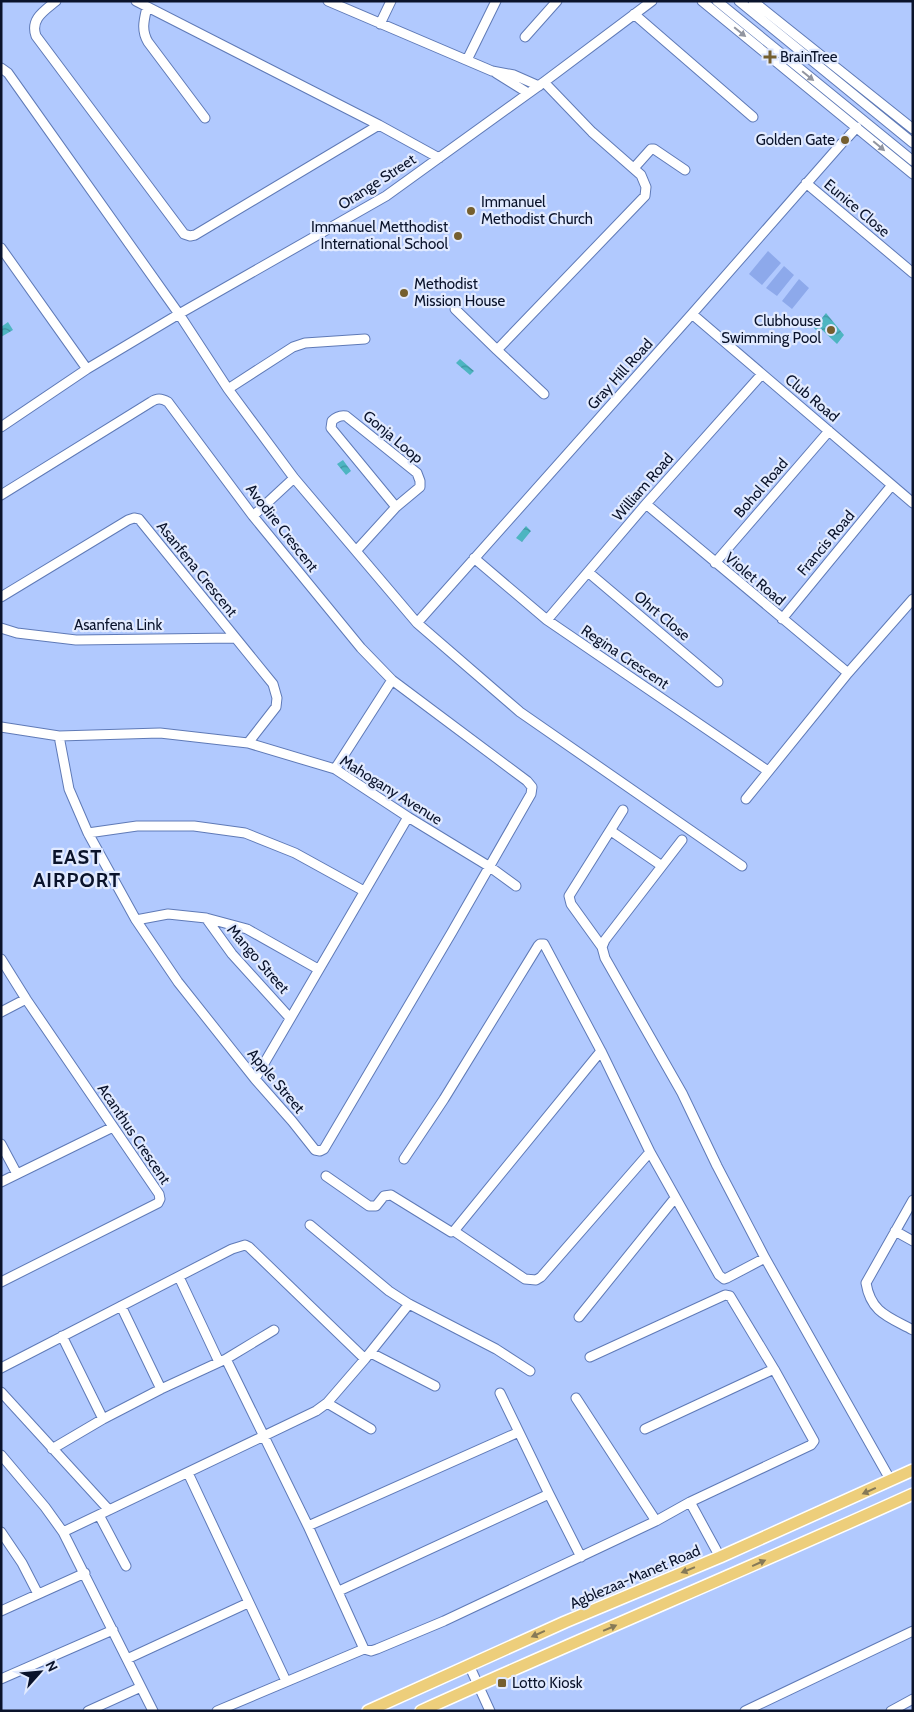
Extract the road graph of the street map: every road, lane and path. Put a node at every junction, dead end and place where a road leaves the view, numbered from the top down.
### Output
1 (56, 1) edge
2 (136, 1) edge
3 (328, 1) edge
4 (391, 1) edge
5 (496, 1) edge
6 (557, 1) edge
7 (652, 1) edge
8 (702, 1) edge
9 (717, 1) edge
10 (739, 1) edge
11 (753, 1) edge
12 (147, 8) junction
13 (634, 14) junction
14 (380, 24) junction
15 (525, 36) dead end
16 (467, 60) junction
17 (1, 68) edge
18 (492, 71) junction
19 (541, 84) junction
20 (528, 94) junction
21 (205, 118) dead end
22 (753, 118) dead end
23 (379, 125) junction
24 (857, 127) junction
25 (913, 129) edge
26 (913, 143) edge
27 (439, 158) junction
28 (913, 161) edge
29 (634, 168) junction
30 (685, 170) dead end
31 (913, 174) edge
32 (806, 183) junction
33 (1, 248) edge
34 (913, 273) edge
35 (455, 308) dead end
36 (179, 314) junction
37 (692, 314) junction
38 (365, 339) dead end
39 (497, 350) junction
40 (87, 368) junction
41 (762, 374) junction
42 (228, 389) junction
43 (544, 394) dead end
44 (1, 427) edge
45 (828, 430) junction
46 (294, 478) junction
47 (892, 485) junction
48 (1, 495) edge
49 (913, 503) edge
50 (646, 504) junction
51 (396, 506) junction
52 (253, 516) junction
53 (356, 551) junction
54 (474, 558) junction
55 (715, 563) junction
56 (588, 572) junction
57 (1, 597) edge
58 (913, 599) edge
59 (782, 619) junction
60 (546, 620) junction
61 (417, 623) junction
62 (1, 628) edge
63 (235, 638) junction
64 (848, 673) junction
65 (392, 680) junction
66 (718, 682) dead end
67 (1, 727) edge
68 (59, 736) junction
69 (248, 743) junction
70 (335, 770) junction
71 (768, 771) junction
72 (746, 798) dead end
73 (623, 810) dead end
74 (408, 817) junction
75 (611, 831) junction
76 (88, 833) junction
77 (682, 840) dead end
78 (662, 866) junction
79 (742, 866) dead end
80 (490, 867) junction
81 (516, 886) dead end
82 (364, 891) junction
83 (206, 918) junction
84 (136, 920) junction
85 (602, 947) junction
86 (1, 959) edge
87 (318, 969) junction
88 (26, 999) junction
89 (1, 1012) edge
90 (290, 1018) junction
91 (601, 1051) junction
92 (255, 1079) junction
93 (113, 1127) junction
94 (1, 1144) edge
95 (650, 1152) junction
96 (404, 1159) dead end
97 (17, 1174) junction
98 (326, 1176) dead end
99 (1, 1182) edge
100 (676, 1198) junction
101 (913, 1200) edge
102 (310, 1225) dead end
103 (454, 1231) junction
104 (895, 1231) junction
105 (913, 1241) edge
106 (765, 1258) junction
107 (179, 1277) junction
108 (1, 1282) edge
109 (409, 1304) junction
110 (121, 1306) junction
111 (579, 1317) dead end
112 (274, 1330) dead end
113 (913, 1330) edge
114 (62, 1336) junction
115 (368, 1356) junction
116 (590, 1357) dead end
117 (222, 1361) junction
118 (1, 1368) edge
119 (774, 1369) junction
120 (530, 1371) dead end
121 (436, 1386) dead end
122 (160, 1389) junction
123 (1, 1392) edge
124 (500, 1393) dead end
125 (576, 1398) dead end
126 (327, 1403) junction
127 (102, 1420) junction
128 (371, 1429) dead end
129 (645, 1429) dead end
130 (519, 1432) junction
131 (263, 1437) junction
132 (52, 1449) junction
133 (1, 1455) edge
134 (913, 1470) edge
135 (188, 1473) junction
136 (891, 1481) junction
137 (549, 1494) junction
138 (913, 1494) edge
139 (690, 1502) junction
140 (109, 1510) junction
141 (99, 1515) junction
142 (656, 1521) junction
143 (308, 1526) junction
144 (1, 1532) edge
145 (63, 1532) junction
146 (581, 1557) junction
147 (720, 1557) junction
148 (126, 1566) dead end
149 (85, 1573) junction
150 (338, 1592) junction
151 (38, 1594) junction
152 (248, 1603) junction
153 (1, 1611) edge
154 (113, 1630) junction
155 (913, 1631) edge
156 (364, 1649) junction
157 (127, 1659) junction
158 (469, 1665) junction
159 (1, 1679) edge
160 (286, 1681) junction
161 (478, 1685) junction
162 (141, 1687) junction
163 (913, 1699) edge
164 (88, 1711) edge
165 (153, 1711) edge
166 (217, 1711) edge
167 (368, 1711) edge
168 (421, 1711) edge
169 (490, 1711) edge
170 (745, 1711) edge
171 (891, 1711) edge

1 - 23 street
2 - 12 street
3 - 14 street
4 - 14 street
5 - 16 street
6 - 15 street
7 - 13 street, Orange Street
8 -> 24 street
9 -> 28 street
10 - 26 street
11 - 25 street
12 - 21 street
12 - 23 street
13 - 19 street, Orange Street
13 - 22 street
14 - 16 street
16 - 18 street
17 - 36 street
18 - 19 street
18 - 20 street
19 - 20 street, Orange Street
19 - 29 street
20 - 27 street, Orange Street
23 - 27 street
24 -> 31 street
24 - 32 street, Gray Hill Road
27 - 36 street, Orange Street
29 - 30 street
29 - 39 street
32 - 34 street, Eunice Close
32 - 37 street, Gray Hill Road
33 - 40 street
35 - 39 street
36 - 40 street, Orange Street
36 - 42 street
37 - 41 street, Club Road
37 - 54 street, Gray Hill Road
38 - 42 street
39 - 43 street
40 - 44 street, Orange Street
41 - 45 street, Club Road
41 - 50 street, William Road
42 - 46 street
45 - 47 street, Club Road
45 - 55 street, Bohol Road
46 - 52 street
46 - 53 street
47 - 49 street, Club Road
47 - 59 street, Francis Road
48 - 52 street, Avodire Crescent
50 - 55 street, Violet Road
50 - 56 street, William Road
51 - 51 street, Gonja Loop
51 - 53 street, Gonja Loop
52 - 65 street, Avodire Crescent
53 - 61 street
54 - 60 street, Regina Crescent
54 - 61 street, Gray Hill Road
55 - 59 street, Violet Road
56 - 60 street, William Road
56 - 66 street, Ohrt Close
57 - 63 street, Asanfena Crescent
58 - 64 street
59 - 64 street, Violet Road
60 - 71 street, Regina Crescent
61 - 79 street
62 - 63 street, Asanfena Link
63 - 69 street, Asanfena Crescent
64 - 71 street
65 - 70 street
65 - 80 street, Avodire Crescent
67 - 68 street, Mahogany Avenue
68 - 69 street, Mahogany Avenue
68 - 76 street, Apple Street
69 - 70 street, Mahogany Avenue
70 - 74 street, Mahogany Avenue
71 - 72 street
73 - 75 street
74 - 80 street, Mahogany Avenue
74 - 82 street
75 - 78 street
75 - 85 street
76 - 82 street
76 - 84 street, Apple Street
77 - 78 street
78 - 85 street
80 - 81 street, Mahogany Avenue
80 - 92 street, Apple Street
82 - 87 street
83 - 84 street, Mango Street
83 - 87 street, Mango Street
83 - 90 street, Mango Street
84 - 92 street, Apple Street
85 - 106 street
86 - 88 street, Acanthus Crescent
87 - 90 street
88 - 89 street
88 - 93 street, Acanthus Crescent
90 - 92 street
91 - 95 street
91 - 96 street
91 - 103 street
93 - 97 street
93 - 108 street, Acanthus Crescent
94 - 97 street
95 - 100 street
95 - 103 street
97 - 99 street
98 - 103 street
100 - 106 street
100 - 111 street
101 - 104 street
102 - 109 street
104 - 105 street
104 - 113 street
106 - 136 street
107 - 110 street
107 - 115 street
107 - 117 street
109 - 115 street
109 - 120 street
110 - 114 street
110 - 122 street
112 - 117 street
114 - 118 street
114 - 127 street
115 - 121 street
115 - 126 street
116 - 119 street
117 - 122 street
117 - 131 street
119 - 129 street
119 - 139 street
122 - 127 street
123 - 132 street
124 - 130 street
125 - 142 street
126 - 128 street
126 - 131 street
127 - 132 street
130 - 137 street
130 - 143 street
131 - 135 street
131 - 143 street
132 - 140 street
133 - 145 street
134 - 136 main road, Agblezaa-Manet Road
135 - 140 street
135 - 152 street
136 -> 147 main road, Agblezaa-Manet Road
137 - 146 street
137 - 150 street
161 -> 138 main road
139 - 142 street
139 - 147 street
140 - 141 street
141 - 145 street
141 - 148 street
142 - 146 street
143 - 150 street
144 - 151 street
145 - 149 street
146 - 156 street
147 -> 158 main road, Agblezaa-Manet Road
149 - 151 street
149 - 154 street
150 - 156 street
151 - 153 street
152 - 157 street
152 - 160 street
154 - 157 street
154 - 159 street
155 - 170 street
156 - 160 street
157 - 162 street
158 - 161 street
158 - 167 main road, Agblezaa-Manet Road
160 - 166 street
161 - 168 main road
161 - 169 street
162 - 164 street
162 - 165 street
163 - 171 street

